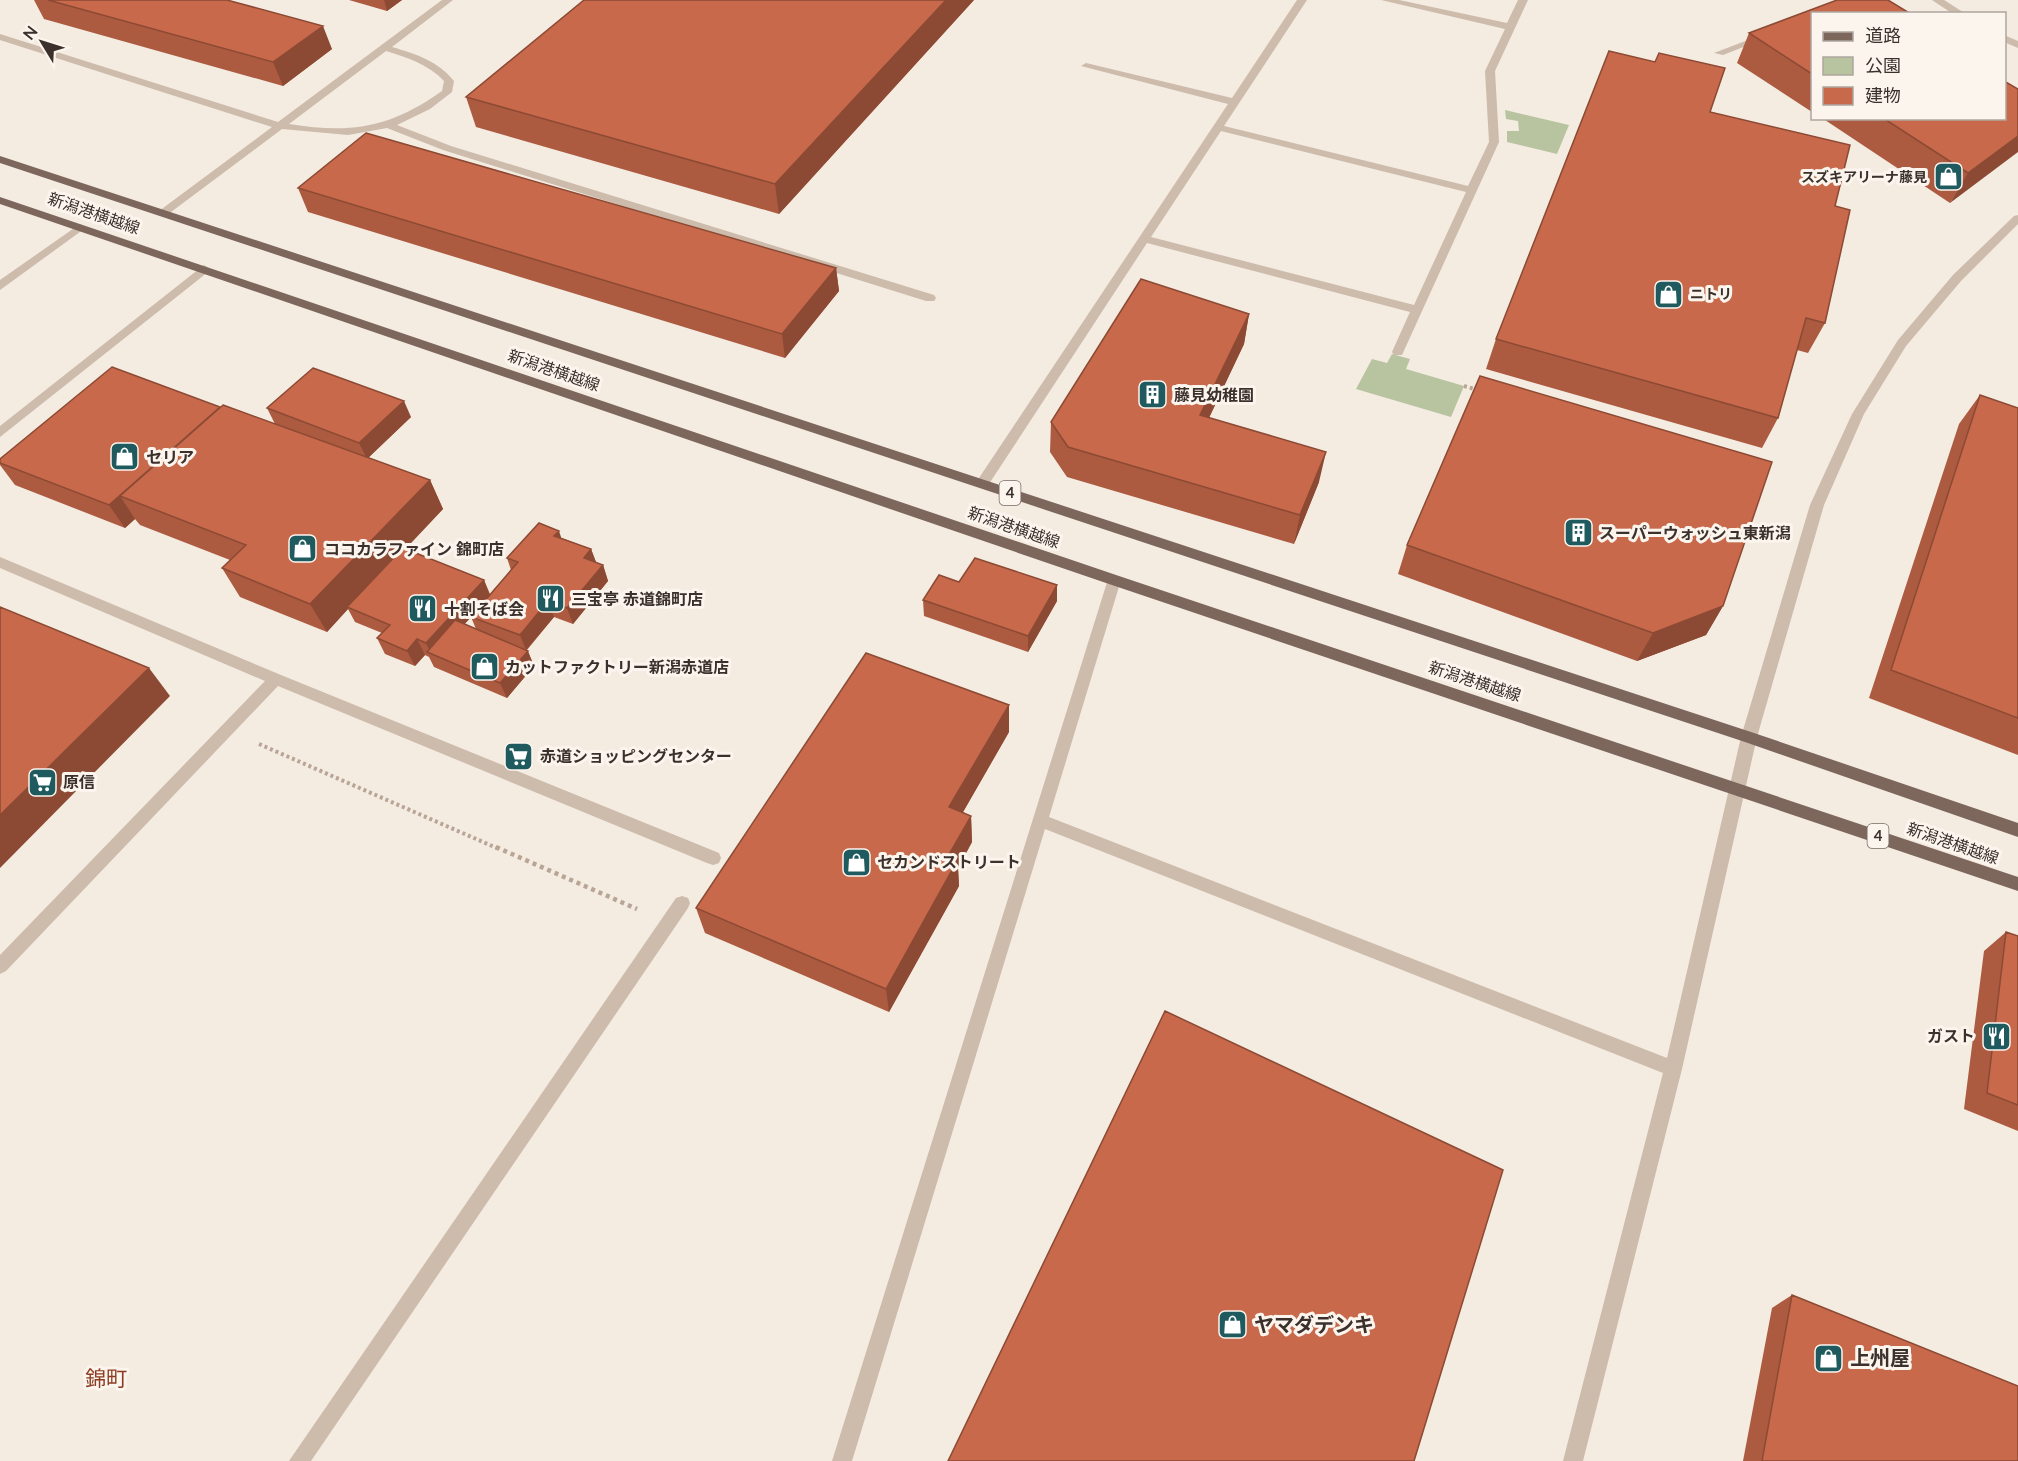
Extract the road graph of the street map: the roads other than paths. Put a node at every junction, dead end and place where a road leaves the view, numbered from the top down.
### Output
1 (448, 0) edge
2 (1302, 0) edge
3 (1386, 0) edge
4 (1523, 0) edge
5 (1937, 0) edge
6 (1958, 12) edge
7 (1510, 27) junction
8 (1771, 34) edge
9 (0, 37) edge
10 (385, 48) junction
11 (1719, 53) dead end
12 (1086, 66) dead end
13 (1234, 102) junction
14 (388, 125) junction
15 (280, 126) junction
16 (1217, 127) junction
17 (0, 159) edge
18 (1470, 190) junction
19 (0, 200) edge
20 (163, 213) junction
21 (2015, 225) edge
22 (80, 227) junction
23 (1143, 238) junction
24 (204, 270) junction
25 (0, 286) edge
26 (930, 298) dead end
27 (1415, 309) junction
28 (1398, 352) dead end
29 (0, 433) edge
30 (982, 484) junction
31 (0, 562) edge
32 (1114, 580) junction
33 (276, 679) junction
34 (1749, 737) junction
35 (1737, 788) junction
36 (1040, 820) junction
37 (2018, 830) edge
38 (713, 858) dead end
39 (2018, 884) edge
40 (682, 903) dead end
41 (0, 966) edge
42 (1674, 1069) junction
43 (299, 1461) edge
44 (842, 1461) edge
45 (1574, 1461) edge

1 - 10 street
2 - 13 street
3 - 7 street
4 - 7 street
5 - 6 street
7 - 18 street
8 - 11 street
9 - 15 street
10 - 14 street
10 - 15 street
12 - 13 street
13 - 16 street
14 - 15 street
14 - 26 street
15 - 20 street
16 - 18 street
16 - 23 street
17 - 20 main road, 新潟港横越線 / 4
18 - 27 street
19 - 22 main road, 新潟港横越線 / 4
20 - 30 main road, 新潟港横越線 / 4
21 - 34 street
22 - 24 main road, 新潟港横越線 / 4
22 - 25 street
23 - 27 street
23 - 30 street
24 - 29 street
24 - 32 main road, 新潟港横越線 / 4
27 - 28 street
30 - 34 main road, 新潟港横越線 / 4
31 - 33 street
32 - 35 main road, 新潟港横越線 / 4
32 - 36 street
33 - 38 street
33 - 41 street
34 - 35 street
34 - 37 main road, 新潟港横越線 / 4
35 - 39 main road, 新潟港横越線 / 4
35 - 42 street
36 - 42 street
36 - 44 street
40 - 43 street
42 - 45 street

